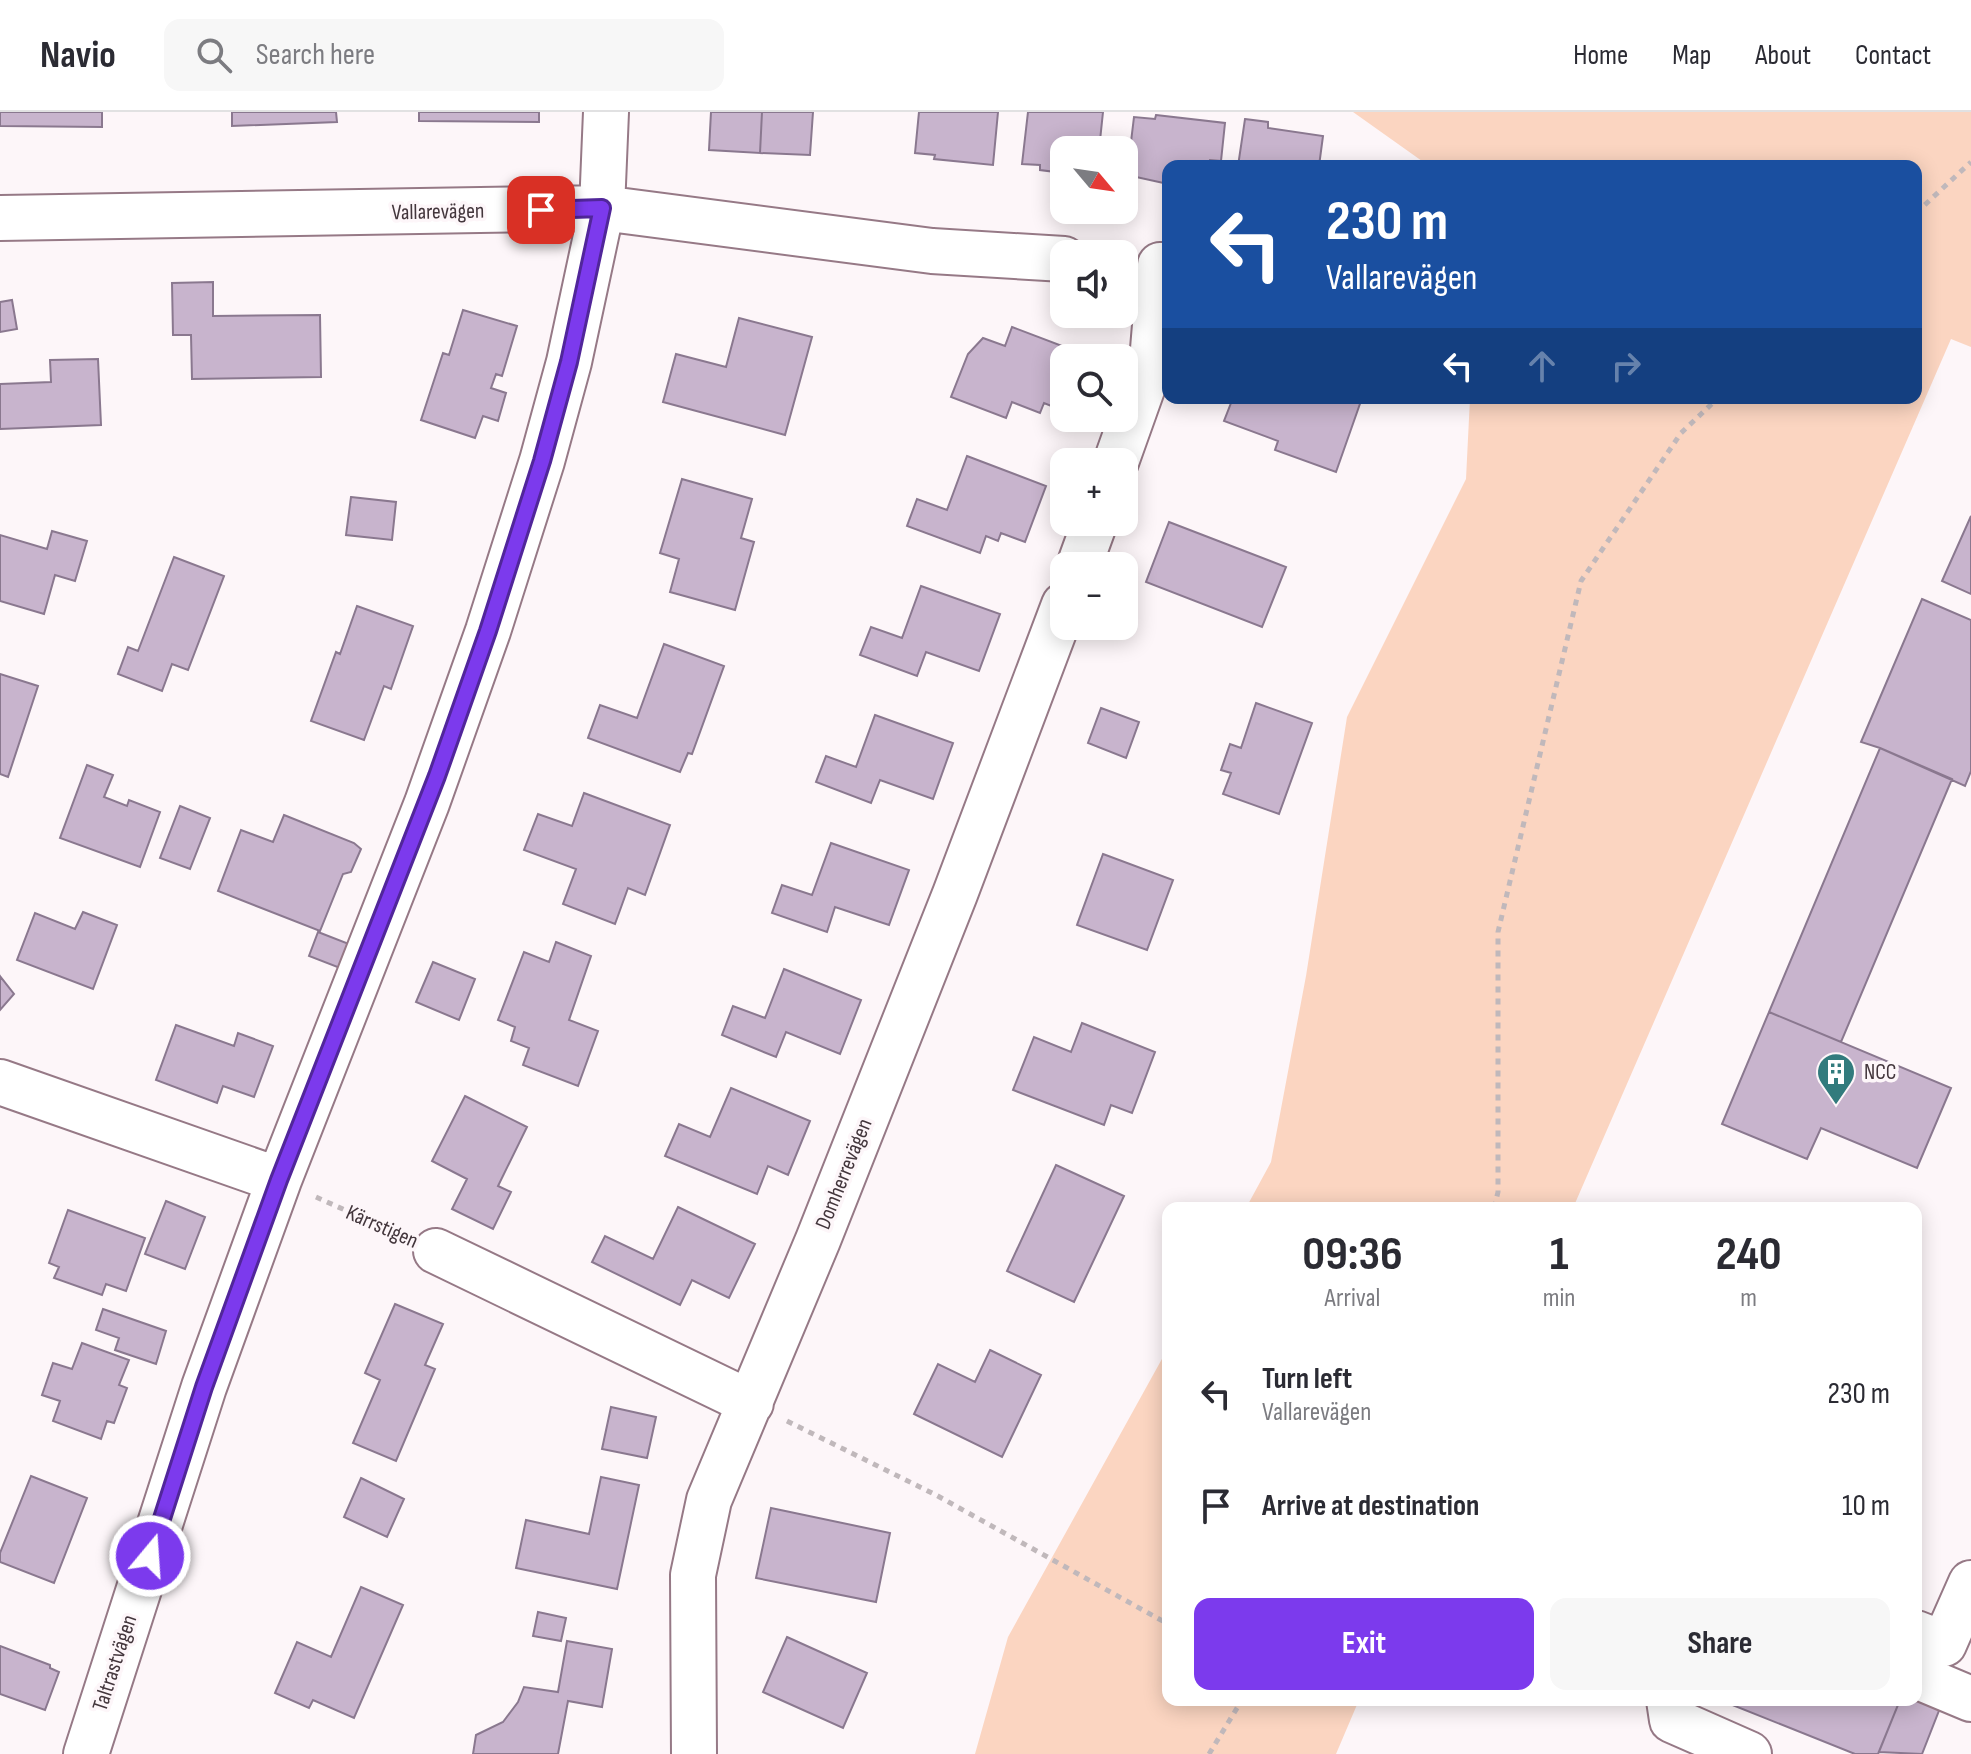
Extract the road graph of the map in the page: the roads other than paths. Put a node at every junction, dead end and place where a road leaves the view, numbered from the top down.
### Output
1 (606, 112) edge
2 (602, 208) junction
3 (0, 218) edge
4 (1050, 258) edge
5 (1151, 264) edge
6 (1121, 448) edge
7 (1051, 640) edge
8 (0, 1082) edge
9 (279, 1180) junction
10 (436, 1251) road end
11 (751, 1403) junction
12 (1971, 1583) edge
13 (1922, 1635) edge
14 (1922, 1679) edge
15 (1971, 1699) edge
16 (1670, 1706) edge
17 (86, 1754) edge
18 (694, 1754) edge
19 (1749, 1754) edge

1 - 2 street, Taltrastvägen
2 - 3 street, Vallarevägen
2 - 4 street, Vallarevägen
2 - 9 street, Taltrastvägen
5 - 6 street
7 - 11 street, Domherrevägen
8 - 9 street
9 - 17 street, Taltrastvägen
10 - 11 street, Kärrstigen
11 - 18 street, Domherrevägen
12 - 13 street
14 - 15 street
16 - 19 street

